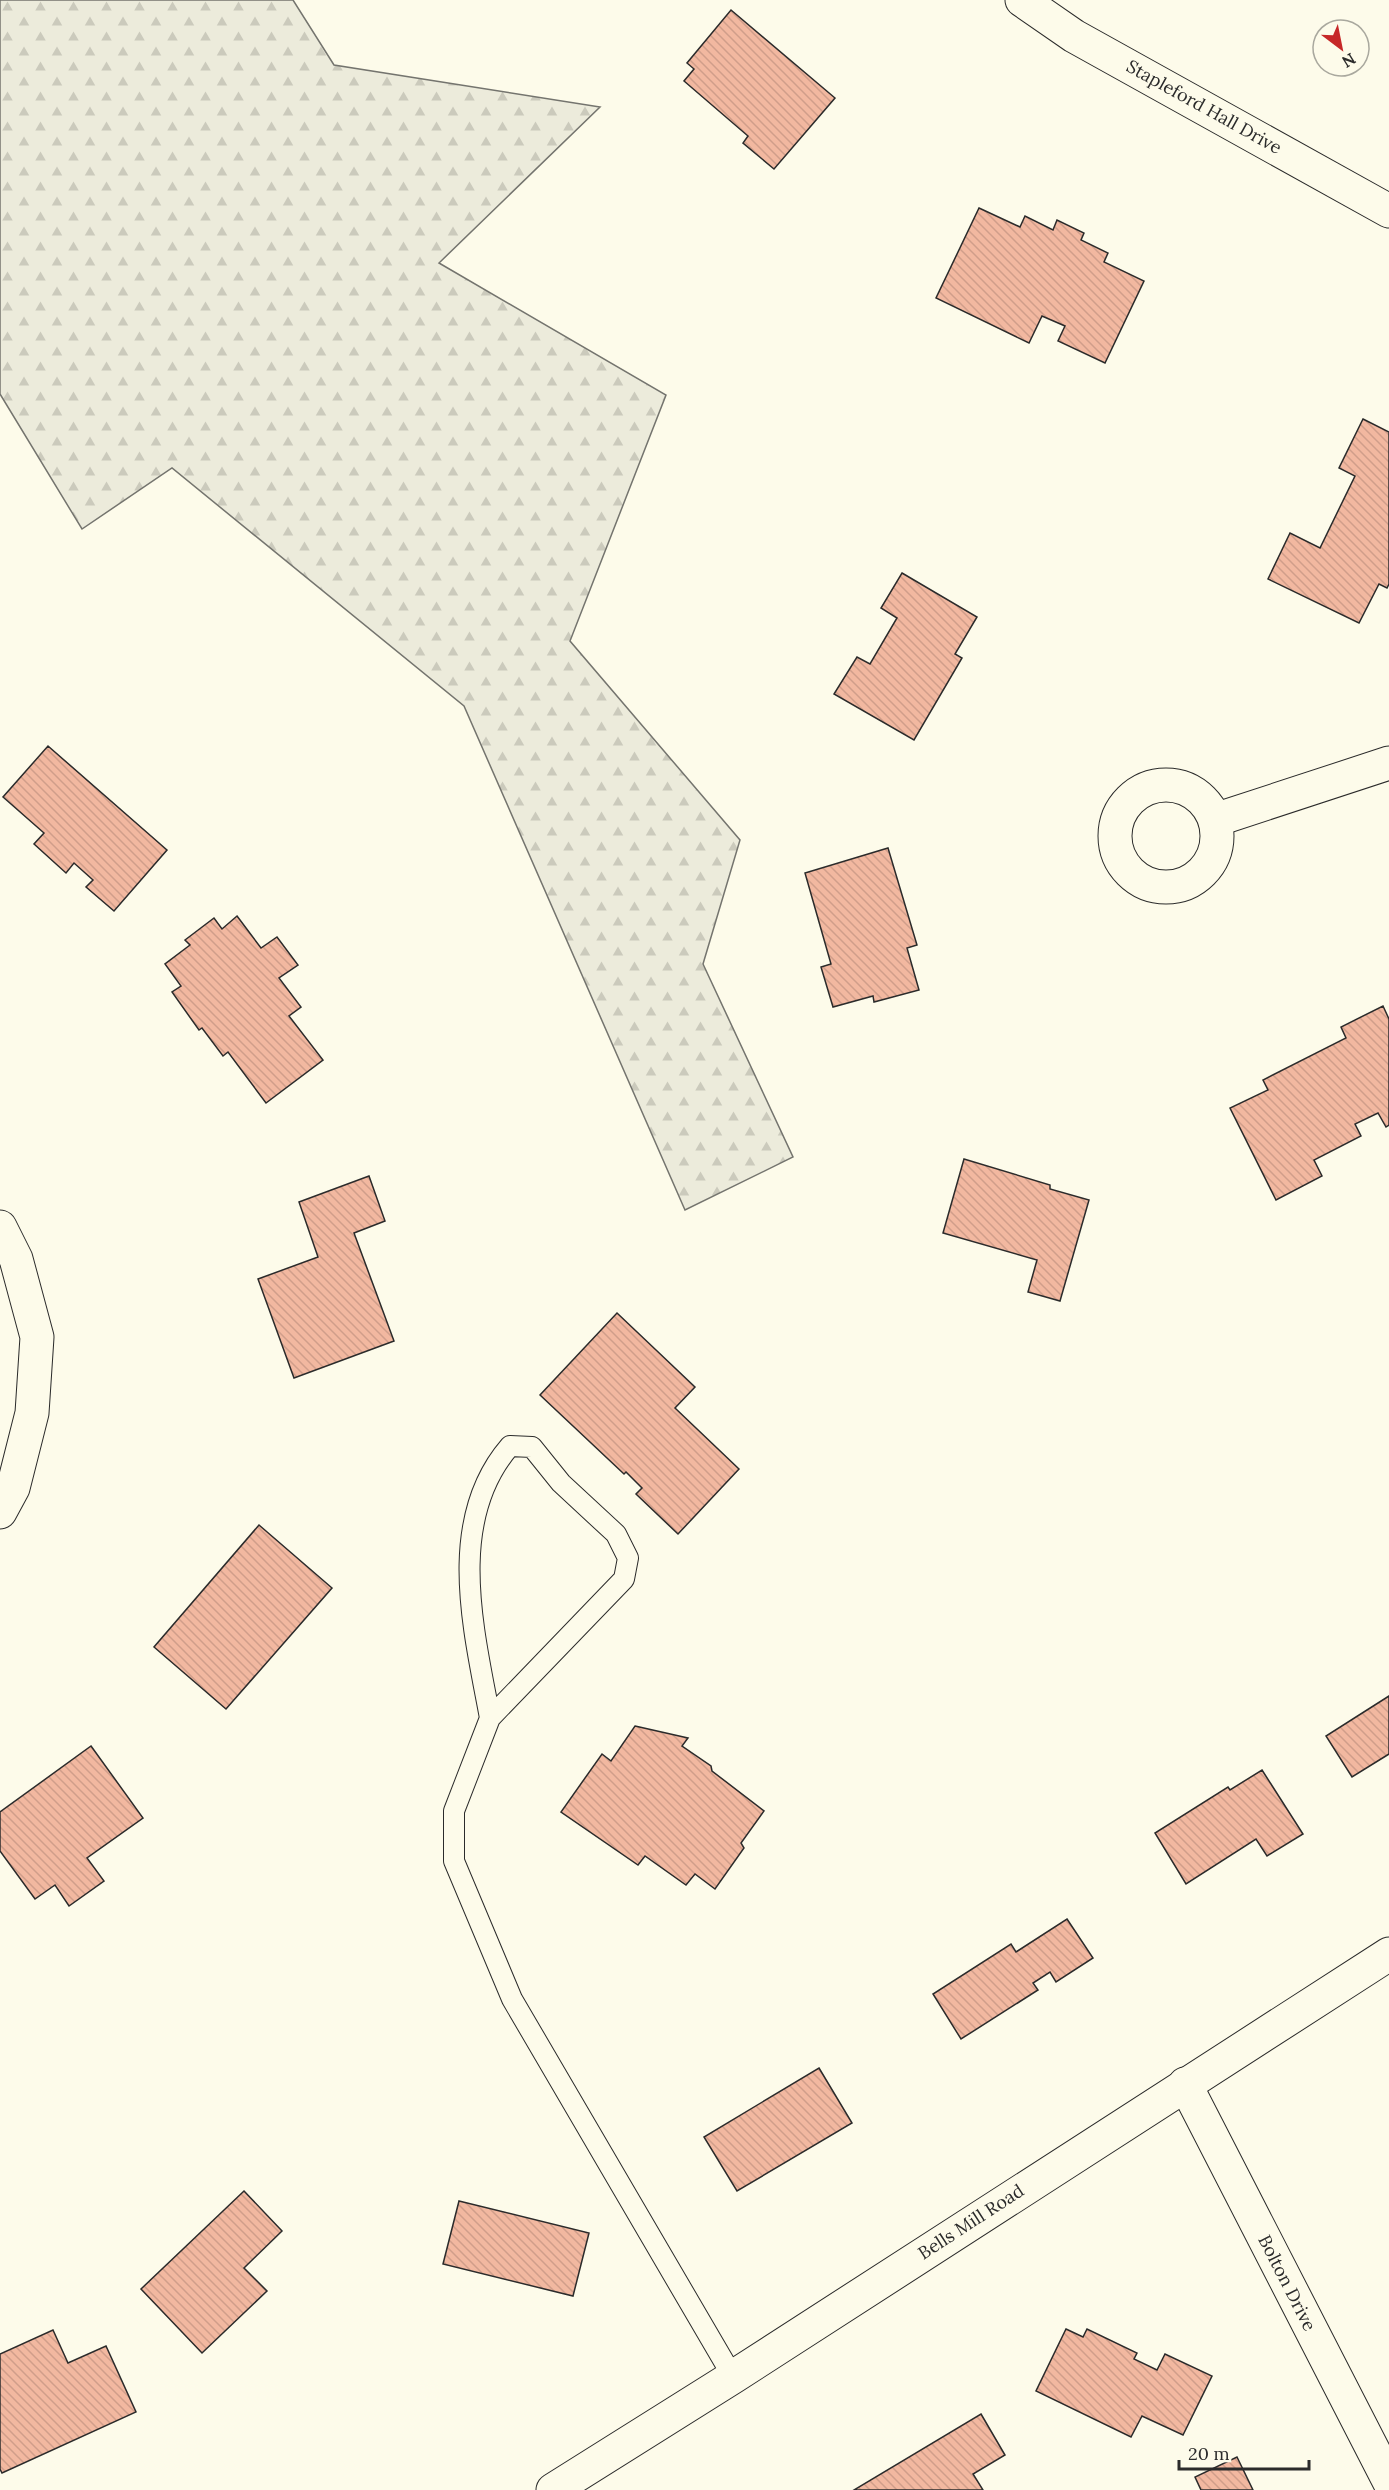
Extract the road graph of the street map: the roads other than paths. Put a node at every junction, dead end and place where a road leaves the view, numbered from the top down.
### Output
1 (1022, 0) edge
2 (1389, 211) edge
3 (1389, 763) edge
4 (1215, 820) dead end
5 (0, 1227) edge
6 (0, 1512) edge
7 (490, 1718) junction
8 (1389, 1954) edge
9 (1185, 2084) junction
10 (733, 2377) junction
11 (1389, 2481) edge
12 (553, 2490) edge

1 - 2 street, Stapleford Hall Drive
3 - 4 street
5 - 6 street
7 - 7 lane
7 - 10 lane
8 - 9 street, Bells Mill Road
9 - 10 street, Bells Mill Road
9 - 11 street, Bolton Drive
10 - 12 street, Bells Mill Road

